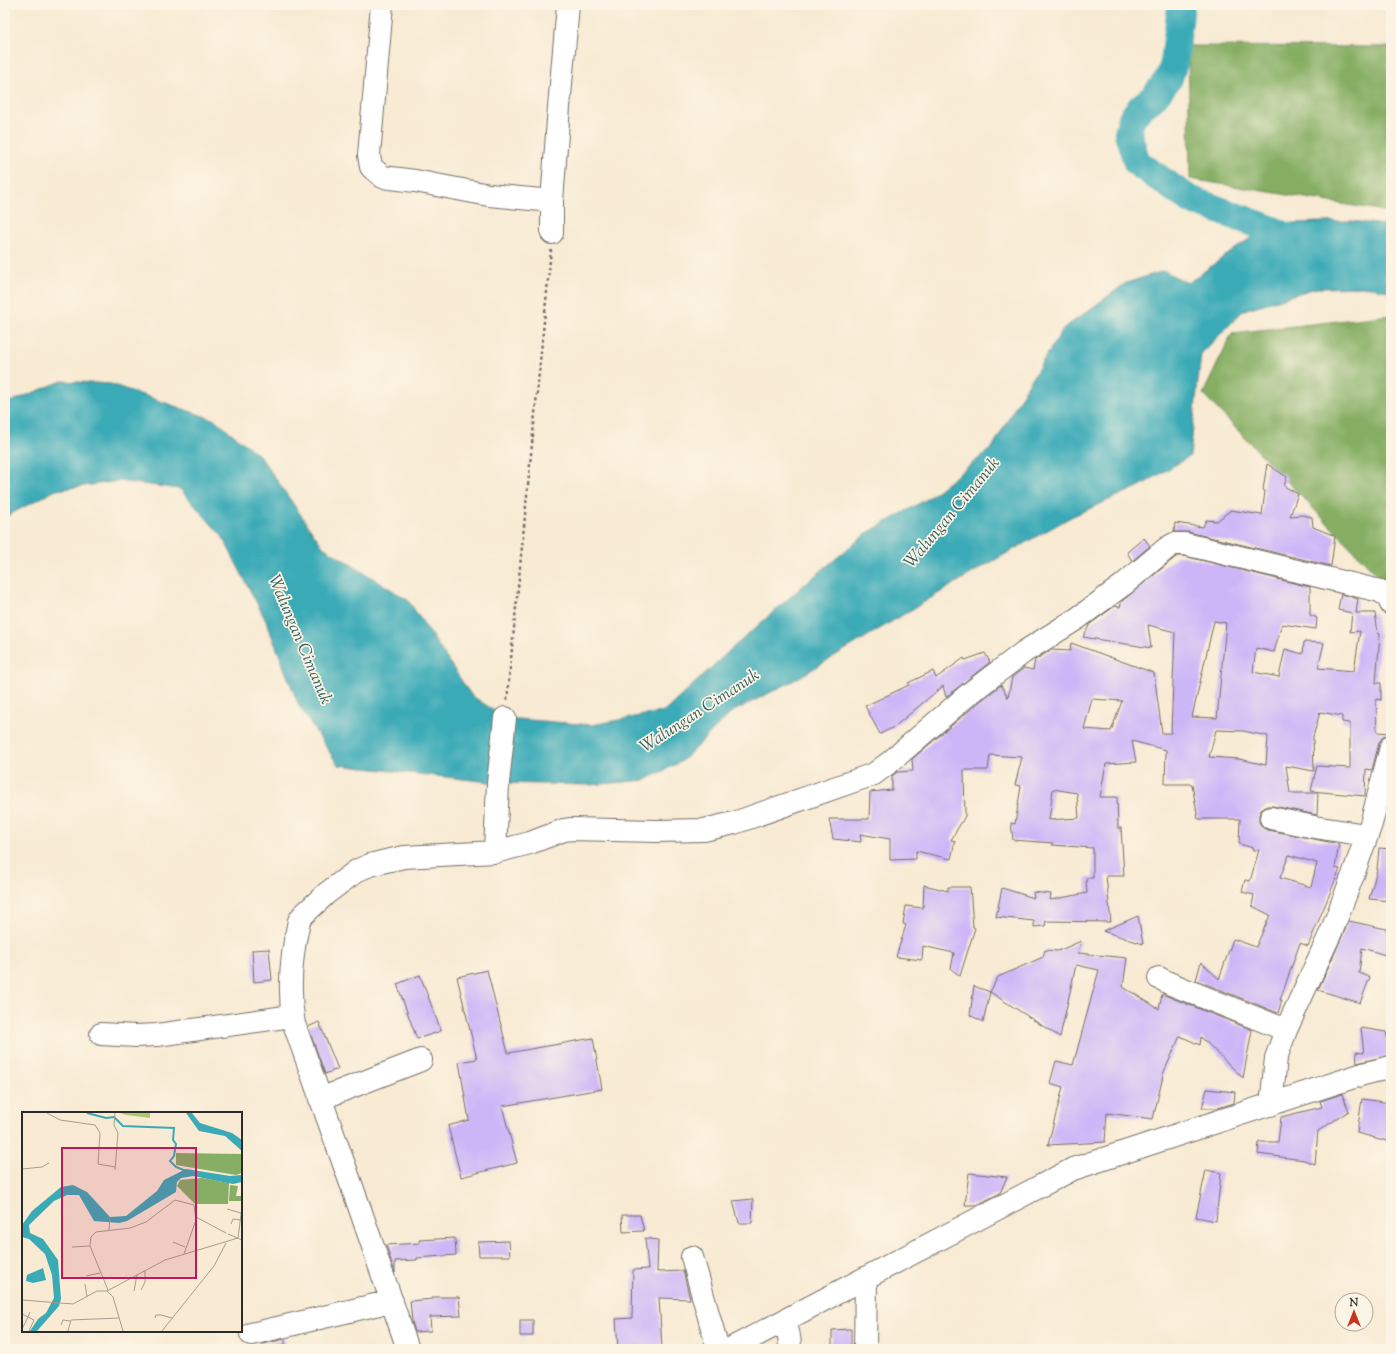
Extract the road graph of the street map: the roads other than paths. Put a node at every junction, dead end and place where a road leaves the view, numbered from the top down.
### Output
1 (382, 5) edge
2 (568, 5) edge
3 (552, 201) junction
4 (552, 233) road end
5 (1391, 604) edge
6 (505, 718) road end
7 (1391, 747) edge
8 (1271, 818) dead end
9 (1366, 835) junction
10 (495, 852) junction
11 (1159, 978) dead end
12 (292, 1016) junction
13 (1286, 1030) junction
14 (101, 1034) dead end
15 (421, 1060) dead end
16 (1391, 1067) edge
17 (320, 1099) junction
18 (1271, 1105) junction
19 (692, 1257) dead end
20 (866, 1278) junction
21 (392, 1301) junction
22 (784, 1321) junction
23 (251, 1334) dead end
24 (408, 1349) edge
25 (718, 1349) edge
26 (730, 1349) edge
27 (790, 1349) edge
28 (865, 1349) edge

1 - 3 street
2 - 3 street
3 - 4 street
5 - 10 street
6 - 10 street
7 - 9 street
8 - 9 street
9 - 13 street
10 - 12 street
11 - 13 street
12 - 14 street
12 - 17 street
13 - 18 street
15 - 17 street
16 - 18 street
17 - 21 street
18 - 20 street
19 - 25 street
20 - 22 street
20 - 28 street
21 - 23 street
21 - 24 street
22 - 26 street
22 - 27 street

